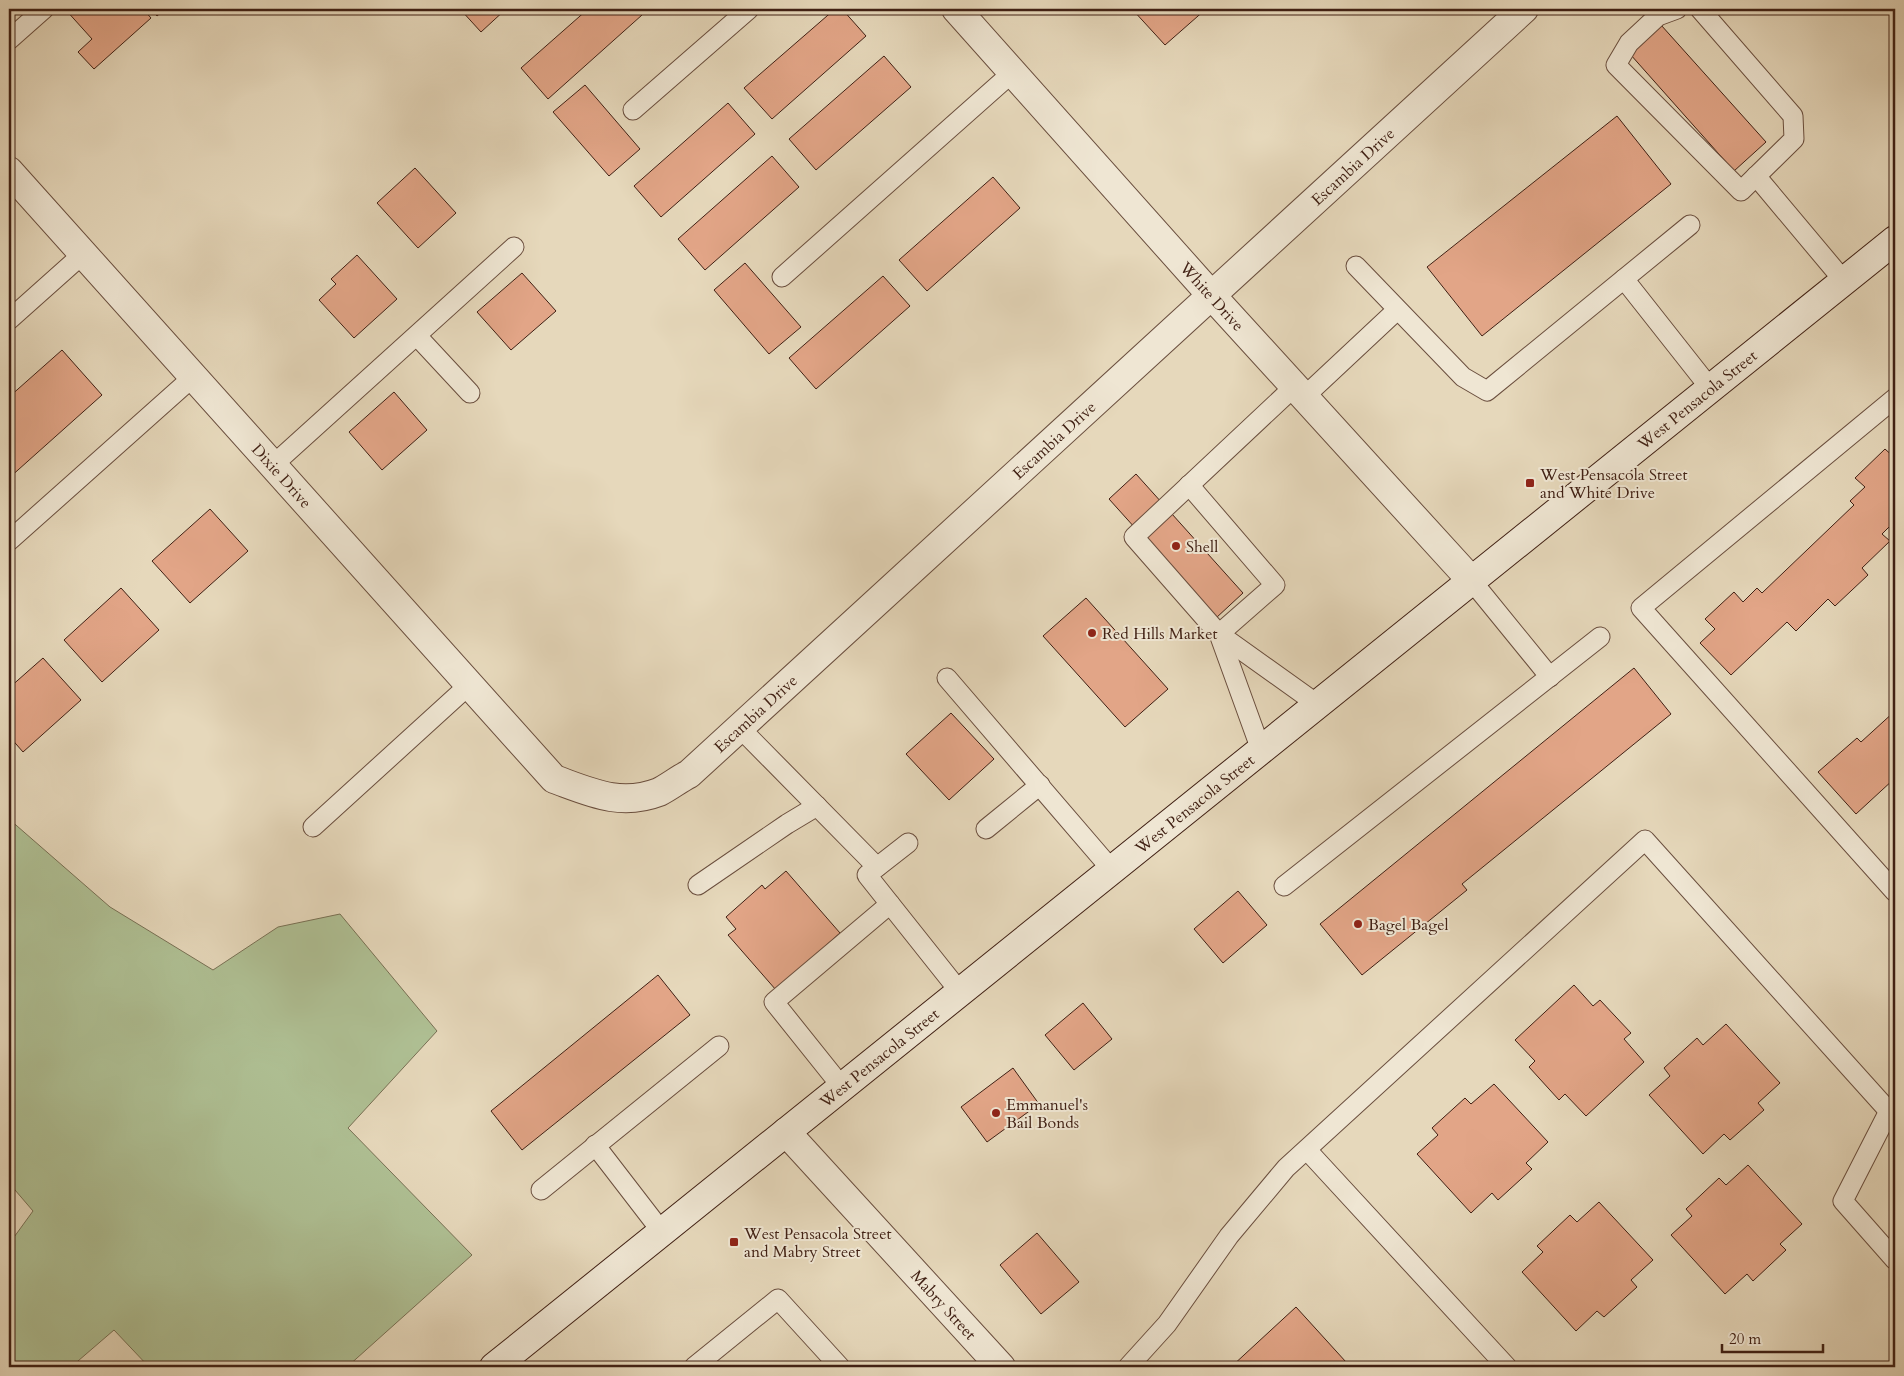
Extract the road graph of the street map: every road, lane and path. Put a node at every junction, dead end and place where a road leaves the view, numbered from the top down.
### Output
1 (44, 9) edge
2 (749, 9) edge
3 (956, 9) edge
4 (1524, 9) edge
5 (1677, 9) edge
6 (1700, 9) edge
7 (9, 40) edge
8 (1013, 72) junction
9 (633, 110) dead end
10 (9, 171) edge
11 (1756, 176) junction
12 (1690, 225) dead end
13 (1895, 240) edge
14 (514, 247) dead end
15 (83, 254) junction
16 (1356, 266) dead end
17 (782, 278) dead end
18 (1624, 279) junction
19 (1844, 281) junction
20 (1212, 296) junction
21 (1397, 310) junction
22 (9, 320) edge
23 (417, 336) junction
24 (193, 377) junction
25 (1710, 388) junction
26 (1300, 392) junction
27 (470, 393) dead end
28 (1895, 398) edge
29 (273, 465) junction
30 (1189, 485) junction
31 (9, 541) edge
32 (1471, 580) junction
33 (1219, 634) junction
34 (1600, 636) dead end
35 (1550, 677) junction
36 (947, 678) dead end
37 (469, 684) junction
38 (1317, 704) junction
39 (739, 728) junction
40 (1261, 750) junction
41 (554, 780) joint
42 (1040, 785) junction
43 (817, 806) junction
44 (312, 827) dead end
45 (986, 829) dead end
46 (908, 843) dead end
47 (877, 867) junction
48 (1112, 870) junction
49 (1891, 879) edge
50 (698, 886) dead end
51 (1284, 886) dead end
52 (890, 904) junction
53 (960, 992) junction
54 (719, 1046) dead end
55 (842, 1087) junction
56 (1892, 1114) edge
57 (786, 1132) junction
58 (595, 1146) junction
59 (1307, 1150) junction
60 (541, 1190) dead end
61 (662, 1232) junction
62 (1895, 1260) edge
63 (494, 1367) edge
64 (694, 1367) edge
65 (840, 1367) edge
66 (1001, 1367) edge
67 (1128, 1367) edge
68 (1507, 1367) edge

1 - 7 lane
2 - 9 lane
3 - 8 street, White Drive
4 - 20 street, Escambia Drive
5 - 11 lane
6 - 11 lane
8 - 17 lane
8 - 20 street, White Drive
10 - 15 street, Dixie Drive
11 - 19 lane
12 - 18 lane
13 - 19 street, West Pensacola Street
14 - 23 lane
15 - 22 lane
15 - 24 street, Dixie Drive
16 - 21 lane
18 - 21 lane
18 - 25 lane
19 - 25 street, West Pensacola Street
20 - 26 street, White Drive
20 - 39 street, Escambia Drive
21 - 26 lane
23 - 27 lane
23 - 29 lane
24 - 29 street, Dixie Drive
24 - 31 lane
25 - 32 street, West Pensacola Street
26 - 30 lane
26 - 32 street, White Drive
28 - 49 lane
29 - 37 street, Dixie Drive
30 - 33 lane
30 - 33 lane
32 - 35 lane
32 - 38 street, West Pensacola Street
33 - 38 lane
33 - 40 lane
34 - 35 lane
35 - 51 lane
36 - 42 lane
37 - 41 street, Dixie Drive
37 - 44 lane
38 - 40 street, West Pensacola Street
39 - 41 street, Escambia Drive
39 - 43 lane
40 - 48 street, West Pensacola Street
42 - 45 lane
42 - 48 lane
43 - 47 lane
43 - 50 lane
46 - 47 lane
47 - 52 lane
48 - 53 street, West Pensacola Street
52 - 53 lane
52 - 55 lane
53 - 55 street, West Pensacola Street
54 - 58 lane
55 - 57 street, West Pensacola Street
56 - 59 lane
56 - 62 lane
57 - 61 street, West Pensacola Street
57 - 66 street, Mabry Street
58 - 60 lane
58 - 61 lane
59 - 67 lane
59 - 68 lane
61 - 63 street, West Pensacola Street
64 - 65 lane

